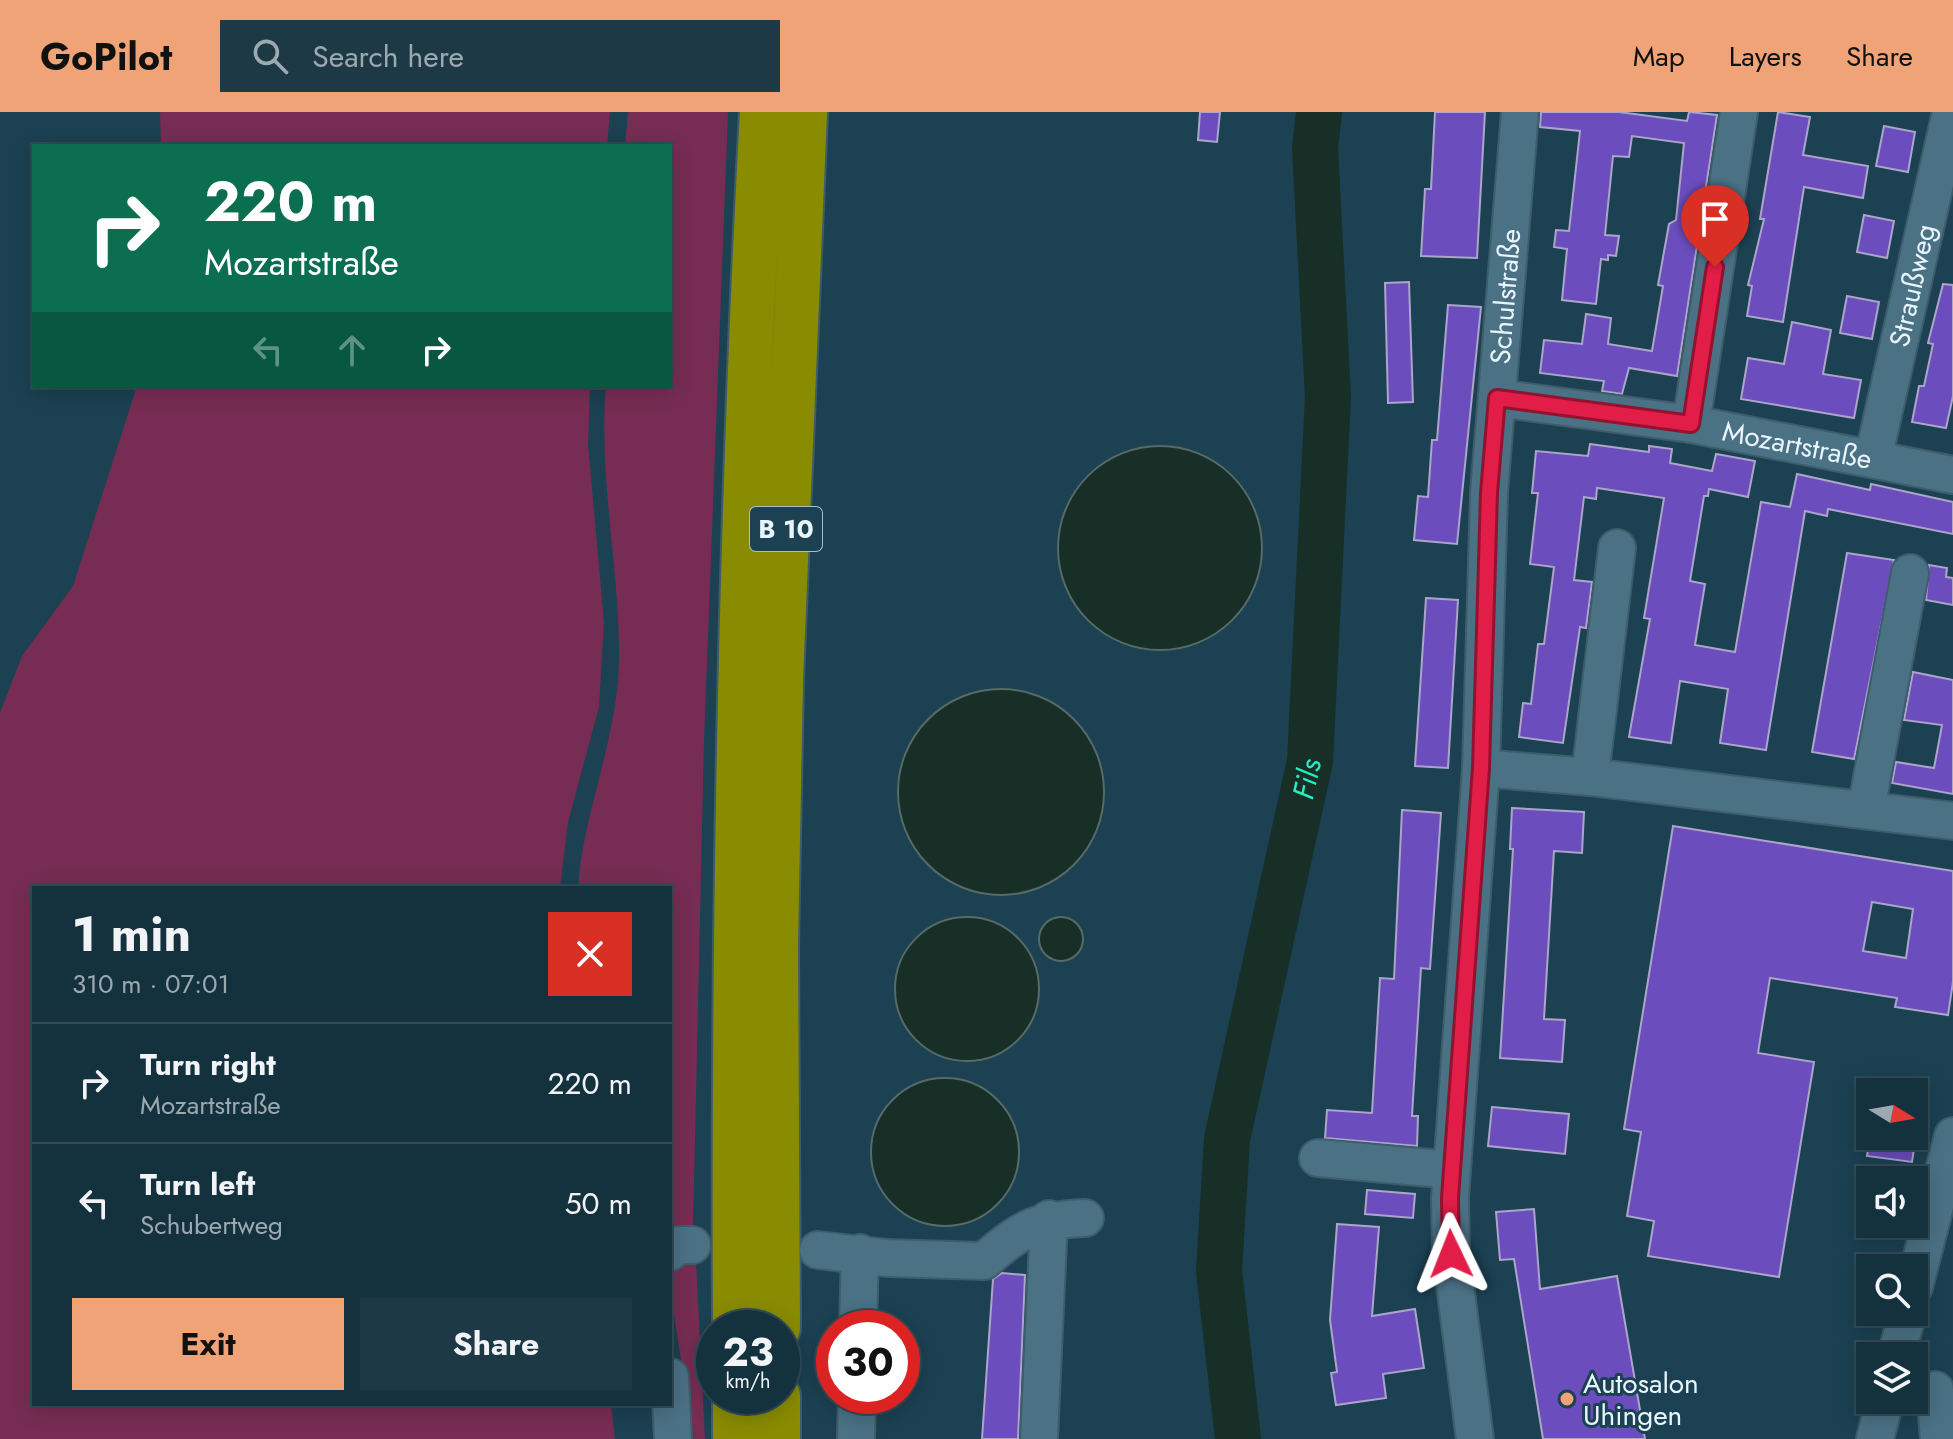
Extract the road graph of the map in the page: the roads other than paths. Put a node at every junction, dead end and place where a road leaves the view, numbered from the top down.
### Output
1 (762, 112) edge
2 (805, 112) edge
3 (1520, 112) edge
4 (1739, 112) edge
5 (1951, 112) edge
6 (1497, 398) junction
7 (1691, 424) junction
8 (1873, 459) junction
9 (1953, 475) edge
10 (1617, 548) dead end
11 (1910, 573) dead end
12 (1481, 768) junction
13 (1590, 777) junction
14 (1866, 810) junction
15 (1953, 821) edge
16 (1953, 1136) edge
17 (1318, 1158) dead end
18 (1452, 1170) junction
19 (1085, 1218) dead end
20 (1049, 1219) junction
21 (818, 1250) dead end
22 (860, 1253) junction
23 (1923, 1254) edge
24 (735, 1310) edge
25 (778, 1310) edge
26 (858, 1310) edge
27 (1934, 1387) edge
28 (671, 1406) edge
29 (735, 1414) edge
30 (778, 1414) edge
31 (857, 1414) edge
32 (1881, 1414) edge
33 (673, 1439) edge
34 (735, 1439) edge
35 (778, 1439) edge
36 (856, 1439) edge
37 (1039, 1439) edge
38 (1475, 1439) edge
39 (1875, 1439) edge
40 (1939, 1439) edge

1 - 24 highway, B 10
2 - 25 highway, B 10
3 - 6 street, Schulstraße
4 - 7 street
5 - 8 street, Straußweg
6 - 7 street, Mozartstraße
6 - 12 street, Schulstraße
7 - 8 street, Mozartstraße
8 - 9 street, Mozartstraße
10 - 13 street
11 - 14 street
12 - 13 street
12 - 18 street, Schulstraße
13 - 14 street
14 - 15 street
16 - 23 street
17 - 18 street
18 - 38 street, Schulstraße
19 - 20 street
20 - 22 street
20 - 37 street
21 - 22 street
22 - 26 street
27 - 40 street
28 - 33 street
29 - 34 highway
30 - 35 highway
31 - 36 street
32 - 39 street

